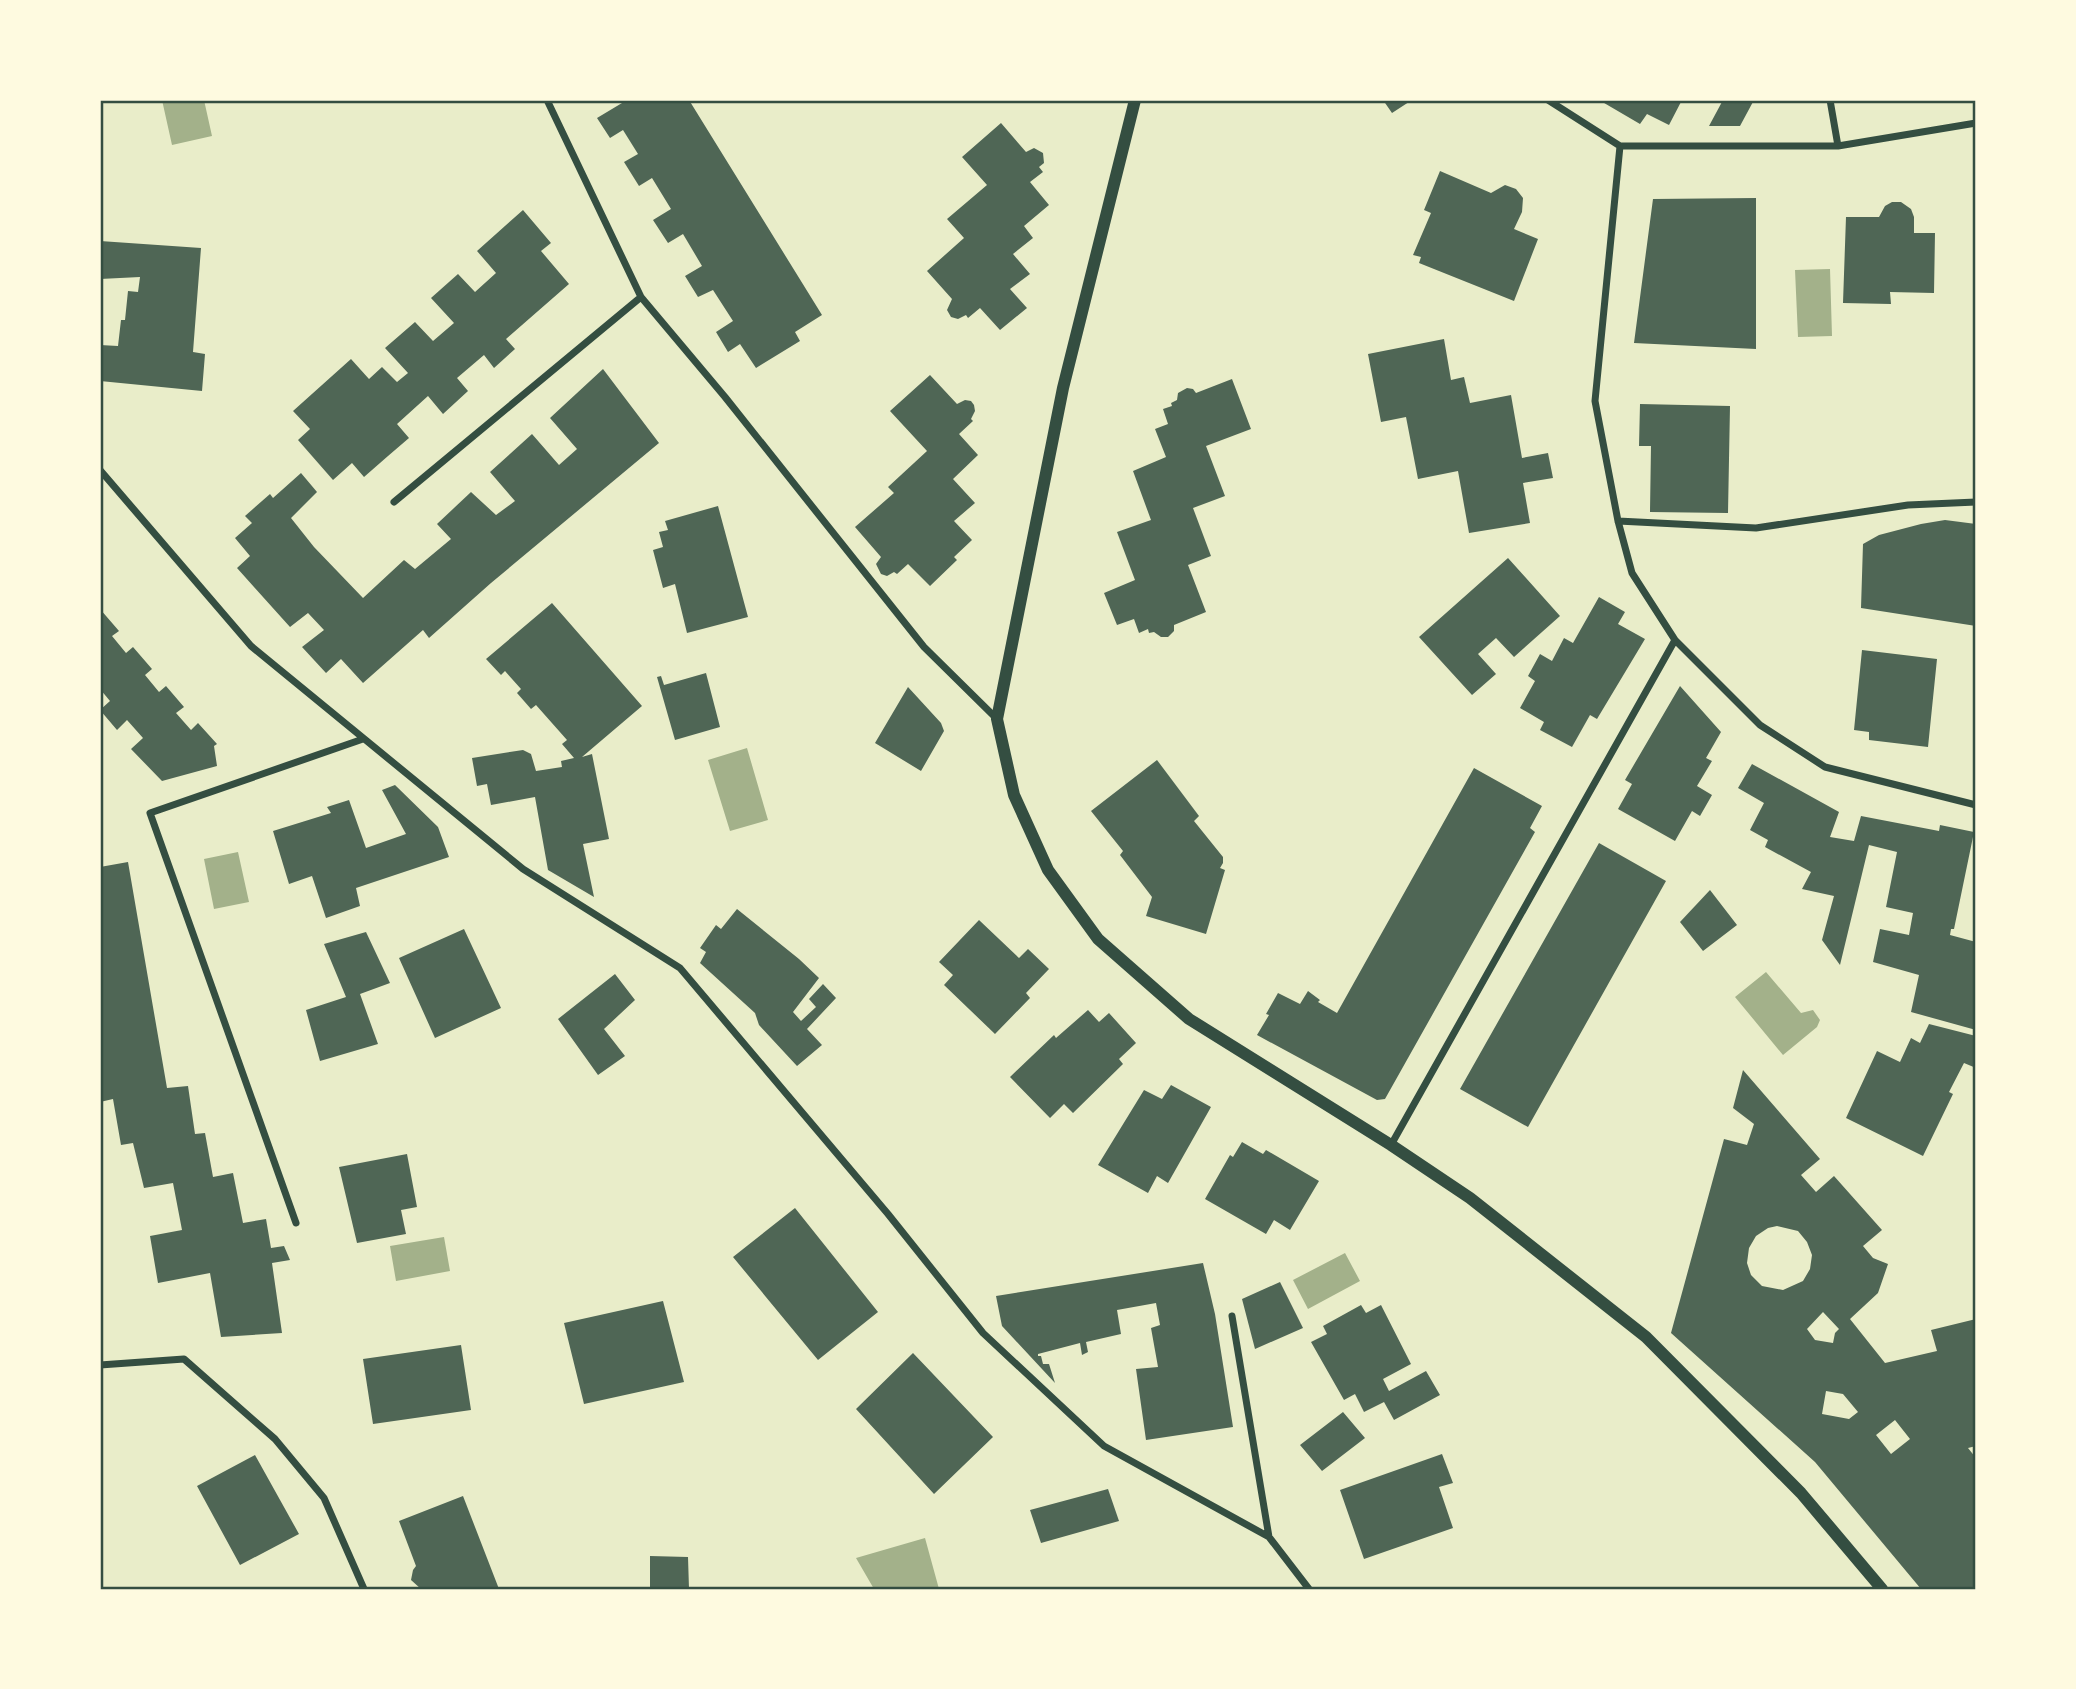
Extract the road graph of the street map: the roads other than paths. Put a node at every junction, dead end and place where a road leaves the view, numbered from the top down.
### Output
1 (547, 100) edge
2 (1135, 100) edge
3 (1548, 100) edge
4 (1830, 100) edge
5 (1976, 124) edge
6 (1620, 146) junction
7 (1838, 146) junction
8 (641, 297) junction
9 (100, 470) edge
10 (394, 502) dead end
11 (1976, 502) edge
12 (1618, 521) junction
13 (1675, 640) junction
14 (997, 719) junction
15 (363, 739) junction
16 (1976, 805) edge
17 (1391, 1145) junction
18 (296, 1223) dead end
19 (1231, 1316) dead end
20 (100, 1365) edge
21 (1269, 1537) junction
22 (364, 1589) edge
23 (1309, 1589) edge
24 (1882, 1589) edge

1 - 8 street
2 - 14 street
3 - 6 street
4 - 7 street
5 - 7 street
6 - 7 street
6 - 12 street
8 - 10 street
8 - 14 street
9 - 15 street
11 - 12 street
12 - 13 street
13 - 16 street
13 - 17 street
14 - 17 street
15 - 18 street
15 - 21 street
17 - 24 street
19 - 21 street
20 - 22 street
21 - 23 street

